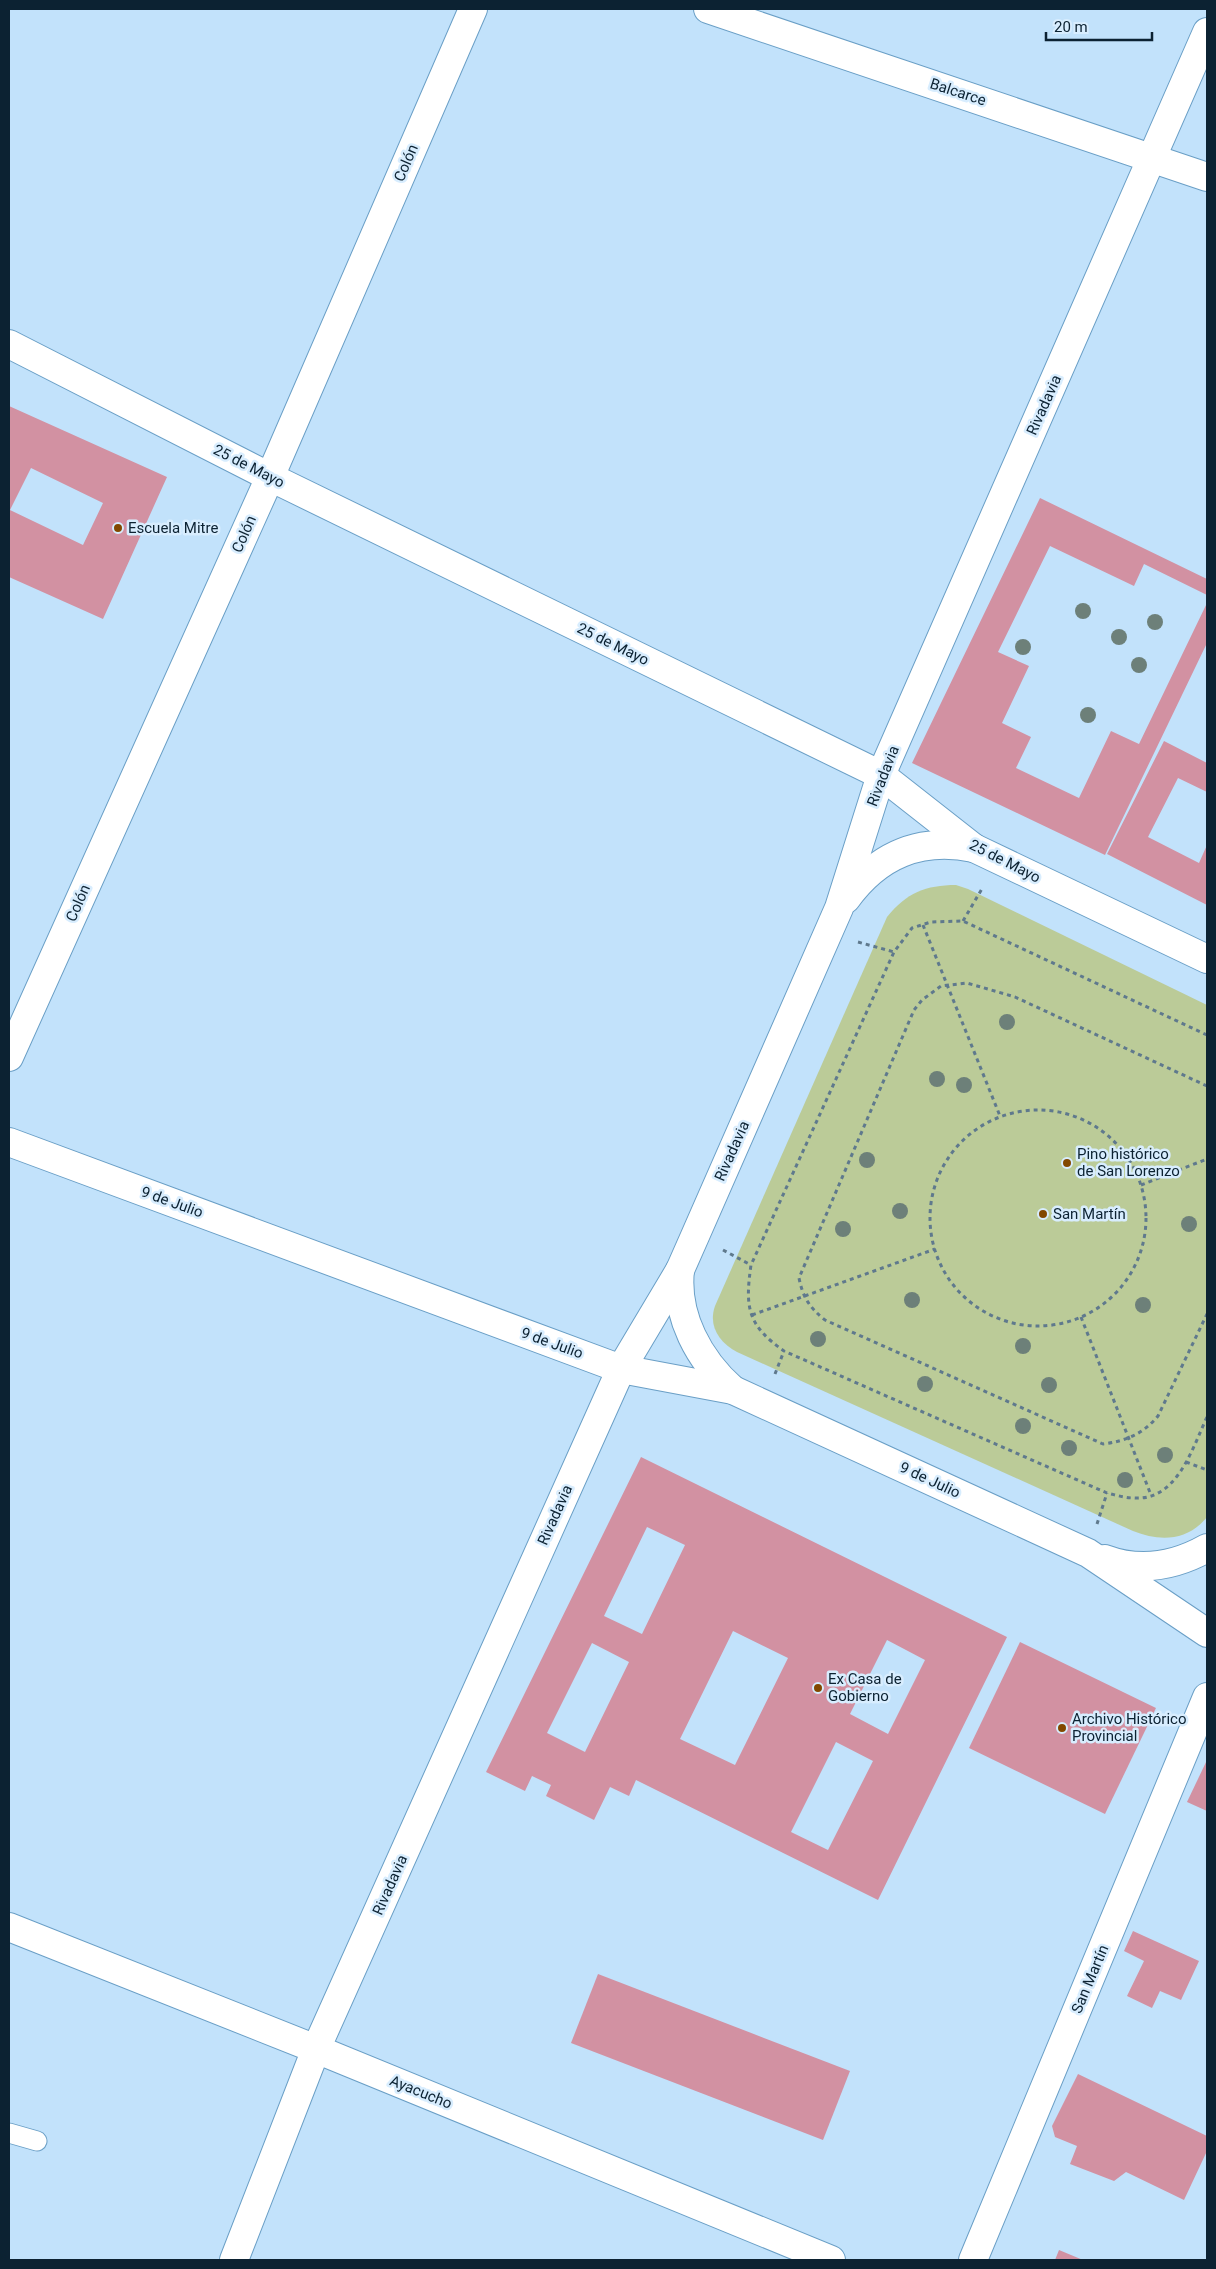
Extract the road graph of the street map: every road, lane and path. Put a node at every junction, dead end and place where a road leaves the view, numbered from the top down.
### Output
1 (473, 9) edge
2 (708, 9) edge
3 (1207, 32) edge
4 (1154, 158) junction
5 (1207, 177) edge
6 (9, 344) edge
7 (270, 476) junction
8 (881, 775) junction
9 (974, 848) junction
10 (999, 860) junction
11 (839, 908) junction
12 (963, 921) junction
13 (922, 924) junction
14 (1207, 959) edge
15 (947, 986) junction
16 (1207, 1035) edge
17 (9, 1056) edge
18 (1207, 1086) edge
19 (1000, 1116) junction
20 (9, 1142) edge
21 (1207, 1159) edge
22 (1141, 1185) junction
23 (935, 1249) junction
24 (680, 1270) junction
25 (803, 1297) junction
26 (1207, 1314) edge
27 (752, 1316) junction
28 (1081, 1317) junction
29 (621, 1368) junction
30 (733, 1390) junction
31 (1207, 1417) edge
32 (1129, 1438) junction
33 (1186, 1462) junction
34 (1207, 1470) edge
35 (1151, 1495) junction
36 (1207, 1548) edge
37 (1088, 1553) junction
38 (1207, 1633) edge
39 (1207, 1697) edge
40 (9, 1927) edge
41 (316, 2049) junction
42 (9, 2133) edge
43 (38, 2141) dead end
44 (234, 2260) edge
45 (831, 2260) edge
46 (973, 2260) edge

1 - 7 street, Colón
2 - 4 street, Balcarce
3 - 4 street, Rivadavia
4 - 5 street, Balcarce
4 - 8 street, Rivadavia
6 - 7 street, 25 de Mayo
7 - 8 street, 25 de Mayo
7 - 17 street, Colón
8 - 9 street, 25 de Mayo
8 - 11 street, Rivadavia
9 - 10 street, 25 de Mayo
9 - 11 street
10 - 12 path
10 - 14 street, 25 de Mayo
11 - 24 street, Rivadavia
12 - 13 path
12 - 16 path
13 - 15 path
13 - 27 path
15 - 18 path
15 - 19 path
15 - 25 path
19 - 22 path
19 - 23 path
20 - 29 street, 9 de Julio
21 - 22 path
22 - 28 path
23 - 25 path
23 - 28 path
24 - 29 street, Rivadavia
24 - 30 street
25 - 27 path
25 - 32 path
26 - 32 path
27 - 35 path
28 - 32 path
29 - 30 street, 9 de Julio
29 - 41 street, Rivadavia
30 - 37 street, 9 de Julio
31 - 33 path
32 - 35 path
33 - 34 path
33 - 35 path
36 - 37 street, 9 de Julio
37 - 38 street, 9 de Julio
39 - 46 street, San Martín
40 - 41 street, Ayacucho
41 - 44 street, Rivadavia
41 - 45 street, Ayacucho
42 - 43 lane

